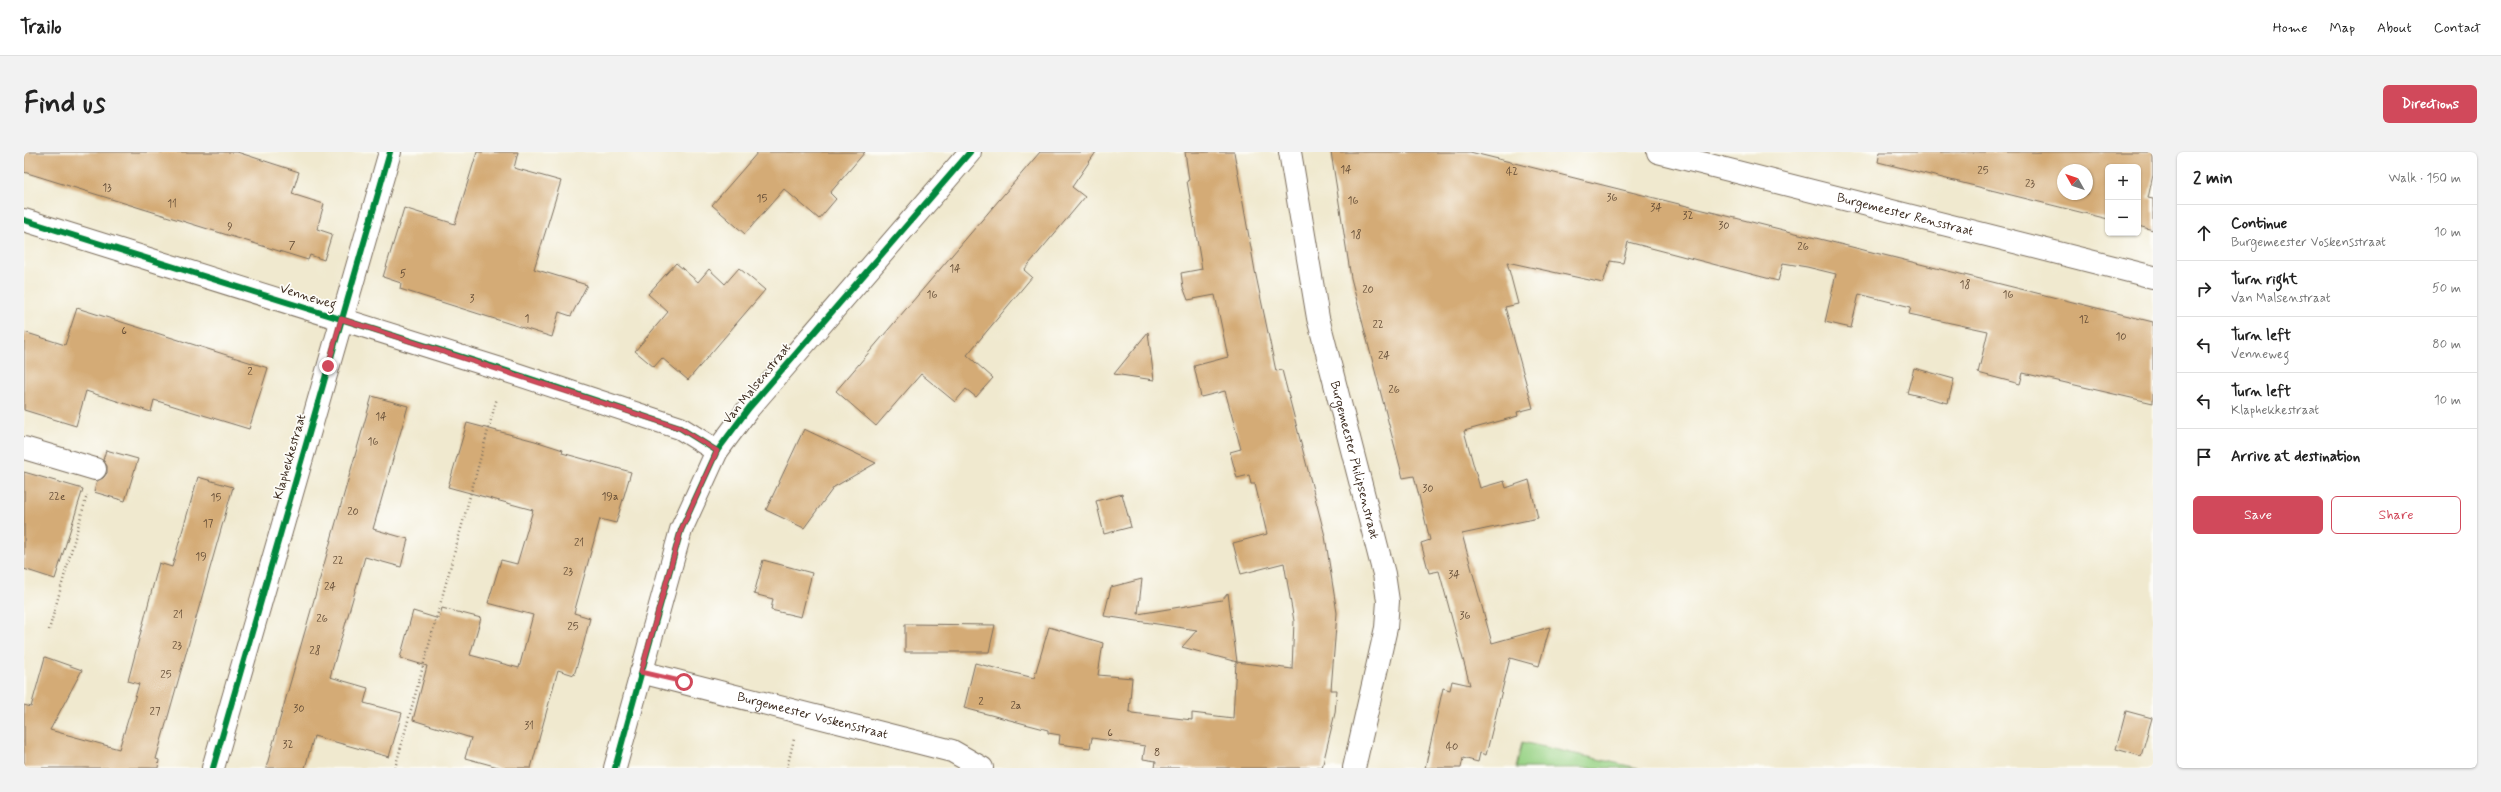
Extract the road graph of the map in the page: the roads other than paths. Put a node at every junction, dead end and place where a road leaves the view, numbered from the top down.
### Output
1 (390, 152) edge
2 (970, 152) edge
3 (1290, 152) edge
4 (1658, 152) edge
5 (24, 220) edge
6 (2153, 277) edge
7 (341, 319) junction
8 (24, 448) edge
9 (717, 451) junction
10 (95, 469) road end
11 (641, 672) junction
12 (213, 768) edge
13 (615, 768) edge
14 (982, 768) edge
15 (1354, 768) edge

1 - 7 street, Klaphekkestraat
2 - 9 street, Van Malsenstraat
3 - 15 street, Burgemeester Philipsenstraat
4 - 6 street, Burgemeester Rensstraat
5 - 7 street, Venneweg
7 - 9 street, Venneweg
7 - 12 street, Klaphekkestraat
8 - 10 street
9 - 11 street, Van Malsenstraat
11 - 13 street, Van Malsenstraat
11 - 14 street, Burgemeester Voskensstraat

